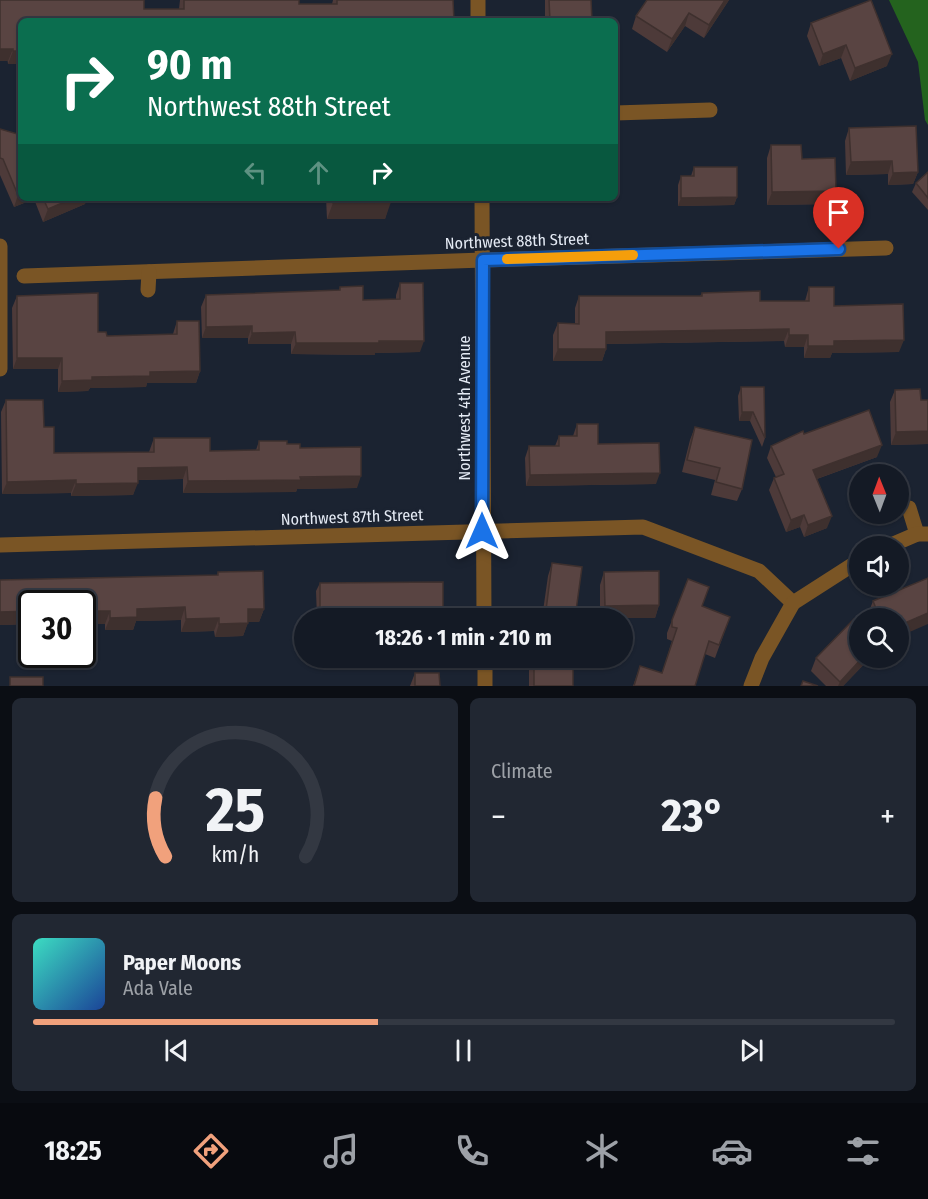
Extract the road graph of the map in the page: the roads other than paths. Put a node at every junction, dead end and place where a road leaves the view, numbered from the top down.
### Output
1 (478, 0) edge
2 (478, 18) edge
3 (711, 110) dead end
4 (618, 113) edge
5 (482, 201) edge
6 (886, 248) dead end
7 (1, 252) edge
8 (483, 260) junction
9 (149, 272) junction
10 (24, 276) dead end
11 (148, 290) dead end
12 (0, 369) edge
13 (909, 508) dead end
14 (482, 531) junction
15 (922, 534) edge
16 (0, 545) edge
17 (849, 567) edge
18 (793, 603) junction
19 (484, 608) edge
20 (485, 668) edge
21 (485, 686) edge
22 (751, 686) edge

1 - 2 street
3 - 4 street
5 - 8 street, Northwest 4th Avenue
6 - 8 street, Northwest 88th Street
7 - 12 street
8 - 9 street, Northwest 88th Street
8 - 14 street, Northwest 4th Avenue
9 - 10 street, Northwest 88th Street
9 - 11 street
13 - 15 street
14 - 16 street, Northwest 87th Street
14 - 18 street, Northwest 87th Street
14 - 19 street, Northwest 4th Avenue
17 - 18 street
18 - 22 street
20 - 21 street

